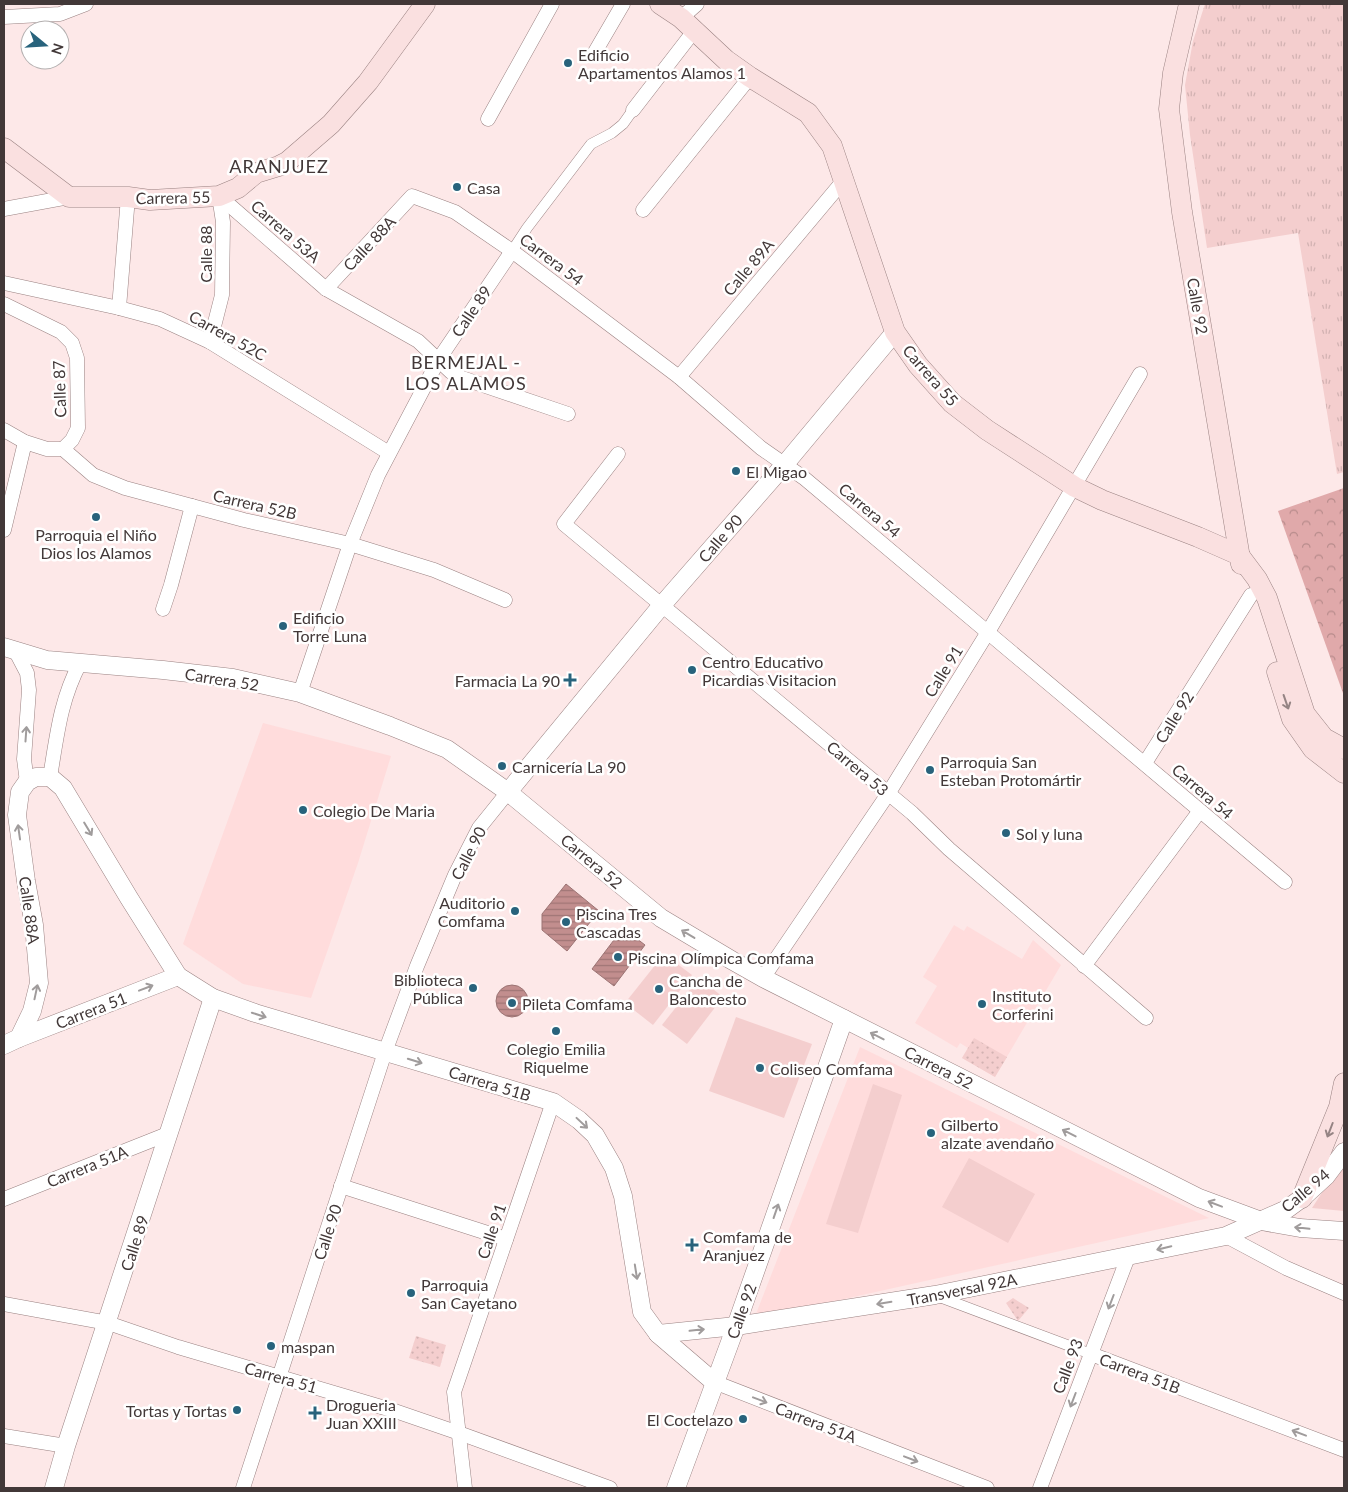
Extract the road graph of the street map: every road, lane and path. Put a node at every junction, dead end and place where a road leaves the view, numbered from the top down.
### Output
1 (86, 4) edge
2 (425, 4) edge
3 (552, 4) edge
4 (623, 4) edge
5 (660, 4) edge
6 (697, 4) edge
7 (1189, 4) edge
8 (1195, 4) edge
9 (59, 9) edge
10 (4, 17) edge
11 (688, 25) junction
12 (595, 52) dead end
13 (1177, 56) junction
14 (750, 77) junction
15 (633, 110) joint
16 (488, 119) dead end
17 (4, 148) edge
18 (844, 180) junction
19 (219, 196) junction
20 (412, 196) joint
21 (69, 197) junction
22 (128, 197) junction
23 (4, 209) edge
24 (643, 210) dead end
25 (512, 252) junction
26 (4, 283) edge
27 (326, 289) junction
28 (4, 304) edge
29 (119, 308) junction
30 (895, 332) junction
31 (210, 342) junction
32 (439, 359) junction
33 (1140, 374) dead end
34 (679, 377) junction
35 (568, 414) dead end
36 (4, 430) edge
37 (26, 442) junction
38 (63, 449) junction
39 (390, 453) junction
40 (618, 454) dead end
41 (784, 464) junction
42 (1075, 487) junction
43 (192, 506) junction
44 (6, 511) edge
45 (4, 530) edge
46 (350, 544) junction
47 (1239, 556) junction
48 (1251, 595) junction
49 (505, 600) dead end
50 (662, 605) junction
51 (163, 609) dead end
52 (988, 632) junction
53 (9, 648) edge
54 (80, 663) junction
55 (300, 693) junction
56 (1344, 749) edge
57 (1145, 763) junction
58 (1344, 773) edge
59 (50, 777) junction
60 (27, 782) junction
61 (508, 792) junction
62 (888, 794) junction
63 (1200, 812) junction
64 (1284, 882) dead end
65 (1084, 966) junction
66 (178, 976) junction
67 (763, 978) junction
68 (213, 998) junction
69 (1146, 1018) dead end
70 (844, 1019) junction
71 (11, 1041) edge
72 (385, 1052) junction
73 (1344, 1083) edge
74 (553, 1102) junction
75 (170, 1134) junction
76 (1344, 1152) edge
77 (341, 1186) junction
78 (1302, 1198) junction
79 (4, 1199) edge
80 (1261, 1221) junction
81 (1344, 1231) edge
82 (1226, 1236) junction
83 (506, 1239) junction
84 (1128, 1257) junction
85 (1344, 1293) edge
86 (935, 1295) junction
87 (4, 1304) edge
88 (108, 1323) junction
89 (736, 1326) junction
90 (658, 1334) junction
91 (1091, 1354) junction
92 (686, 1358) junction
93 (280, 1377) junction
94 (714, 1382) junction
95 (702, 1415) junction
96 (459, 1433) junction
97 (4, 1436) edge
98 (66, 1446) junction
99 (1344, 1450) edge
100 (54, 1488) edge
101 (243, 1488) edge
102 (465, 1488) edge
103 (610, 1488) edge
104 (676, 1488) edge
105 (988, 1488) edge
106 (1040, 1488) edge

1 - 9 street
2 - 19 main road, Carrera 55
3 - 16 street
4 - 12 street
5 - 11 main road, Carrera 55
6 - 11 street, Calle 89
7 - 13 main road, Calle 92
8 - 13 main road, Calle 92
9 - 10 street
11 - 14 main road, Carrera 55
11 - 15 street, Calle 89
13 - 47 main road, Calle 92
14 - 18 main road, Carrera 55
14 - 24 street
15 - 25 street, Calle 89
17 - 21 main road
18 - 30 main road, Carrera 55
18 - 34 street, Calle 89A
19 - 22 main road, Carrera 55
19 - 27 street, Carrera 53A
19 - 31 street, Calle 88
20 - 25 street, Carrera 54
20 - 27 street, Calle 88A
21 - 22 main road, Carrera 55
21 - 23 street
22 - 29 street
25 - 32 street, Calle 89
25 - 34 street, Carrera 54
26 - 29 street, Carrera 52C
27 - 32 street, Carrera 53A
28 - 38 street, Calle 87
29 - 31 street, Carrera 52C
30 - 41 street, Calle 90
30 - 42 main road, Carrera 55
31 - 39 street, Carrera 52C
32 - 35 street, Carrera 53A
32 - 39 street, Calle 89
33 - 42 street, Calle 91
34 - 41 street, Carrera 54
36 - 37 street
37 - 38 street
37 - 44 street
38 - 43 street, Carrera 52B
39 - 46 street, Calle 89
40 - 50 street, Carrera 53
41 - 50 street, Calle 90
41 - 52 street, Carrera 54
42 - 47 main road, Carrera 55
42 - 52 street, Calle 91
43 - 46 street, Carrera 52B
43 - 51 street
44 - 45 street
46 - 49 street, Carrera 52B
46 - 55 street, Calle 89
47 - 48 main road, Calle 92
47 - 56 main road
48 - 57 street, Calle 92
48 -> 58 main road, Calle 92
50 - 61 street, Calle 90
50 - 62 street, Carrera 53
52 - 57 street, Carrera 54
52 - 62 street, Calle 91
53 - 54 street, Carrera 52
60 -> 53 street, Calle 88A
54 - 55 street, Carrera 52
54 - 59 street
55 - 61 street, Carrera 52
57 - 63 street, Carrera 54
59 - 60 street
59 -> 66 street
71 -> 60 street, Calle 88A
67 -> 61 street, Carrera 52
61 - 72 street, Calle 90
62 - 65 street, Carrera 53
62 - 67 street, Calle 91
63 - 64 street, Carrera 54
63 - 65 street
65 - 69 street, Carrera 53
66 - 68 street, Carrera 51B
71 -> 66 street, Carrera 51
67 - 70 street, Carrera 52
68 -> 72 street, Carrera 51B
68 - 75 street, Calle 89
80 -> 70 street, Carrera 52
89 -> 70 street, Calle 92
72 -> 74 street, Carrera 51B
72 - 77 street, Calle 90
73 -> 78 main road
74 - 83 street, Calle 91
74 -> 90 street, Carrera 51B
75 - 79 street, Carrera 51A
75 - 88 street, Calle 89
76 - 78 street, Calle 94
77 - 83 street
77 - 93 street, Calle 90
78 - 80 street, Calle 94
81 -> 80 street
80 - 82 street, Transversal 92A
82 -> 84 street, Transversal 92A
82 - 85 street
83 - 96 street, Calle 91
84 - 86 street, Transversal 92A
84 -> 91 street, Calle 93
86 -> 89 street, Transversal 92A
86 - 91 street, Carrera 51B
87 - 88 street, Carrera 51
88 - 93 street, Carrera 51
88 - 98 street, Calle 89
90 -> 89 street, Transversal 92A
89 - 94 street, Calle 92
90 - 92 street, Carrera 51A
99 -> 91 street, Carrera 51B
91 -> 106 street, Calle 93
92 - 94 street, Carrera 51A
92 - 95 street
93 - 96 street, Carrera 51
93 - 101 street, Calle 90
94 - 95 street, Calle 92
94 -> 105 street, Carrera 51A
95 - 104 street, Calle 92
96 - 102 street, Calle 91
96 - 103 street, Carrera 51
97 - 98 street
98 - 100 street, Calle 89

